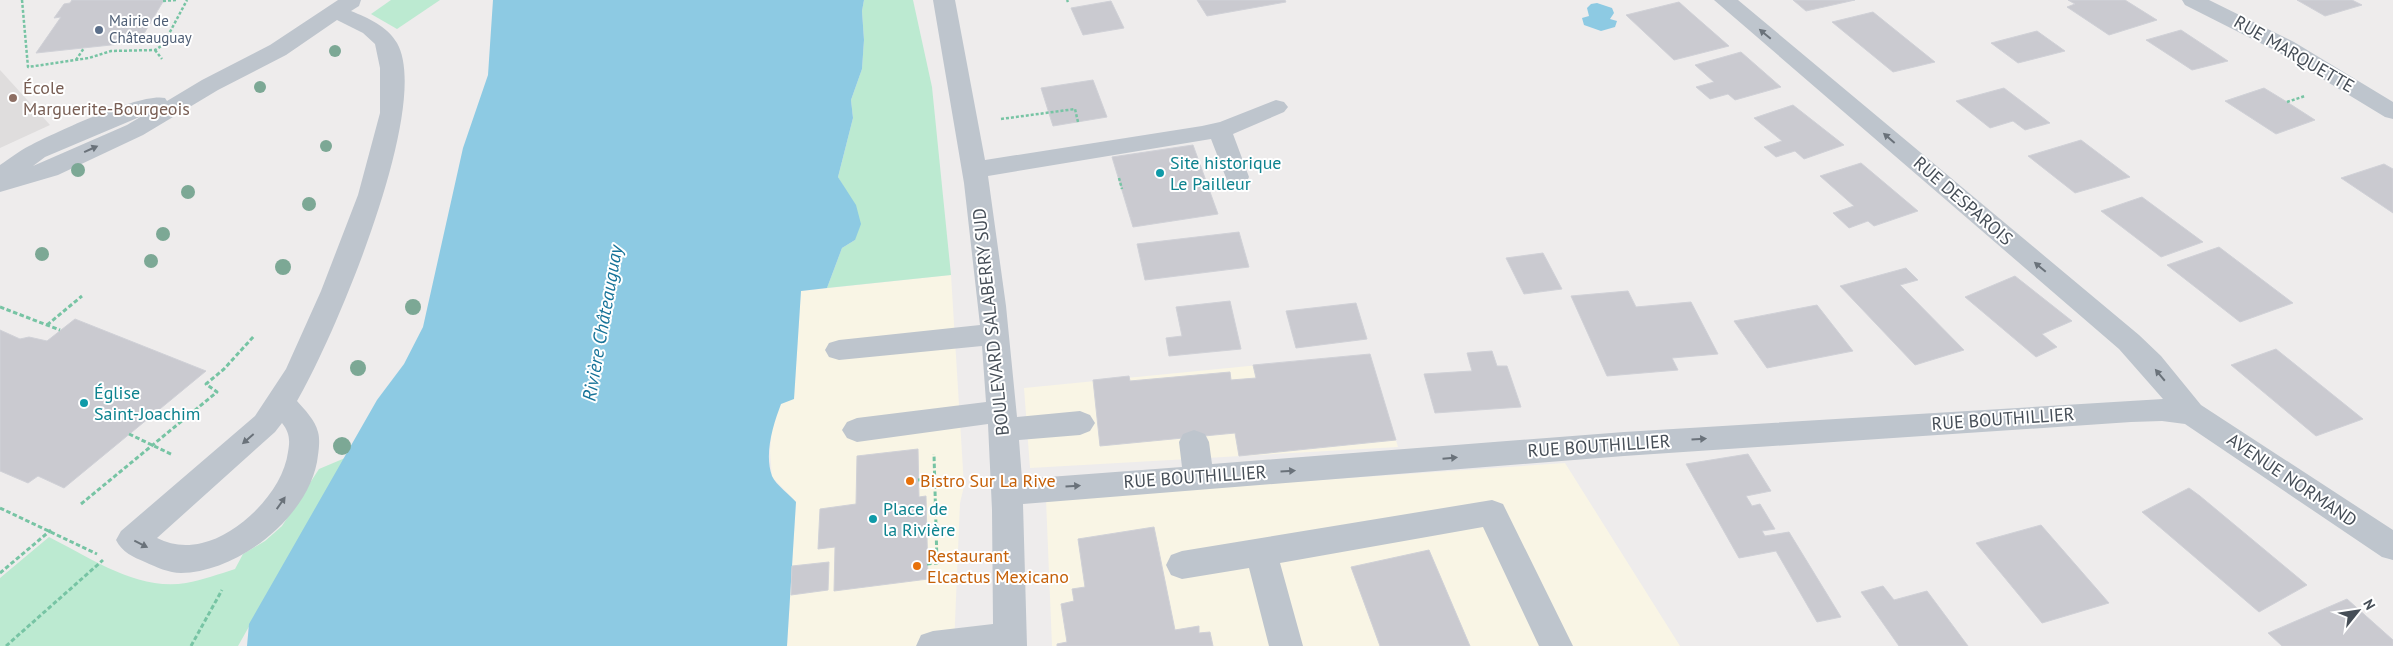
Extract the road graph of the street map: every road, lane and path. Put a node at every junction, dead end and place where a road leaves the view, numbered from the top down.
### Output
1 (22, 0) edge
2 (176, 0) edge
3 (187, 0) edge
4 (944, 0) edge
5 (1725, 0) edge
6 (2193, 0) edge
7 (163, 2) dead end
8 (344, 6) edge
9 (84, 48) dead end
10 (154, 50) junction
11 (162, 59) dead end
12 (76, 60) junction
13 (210, 85) junction
14 (1276, 107) dead end
15 (2393, 112) edge
16 (993, 120) dead end
17 (1079, 124) dead end
18 (1220, 130) junction
19 (974, 170) junction
20 (0, 177) edge
21 (1237, 177) dead end
22 (0, 184) edge
23 (82, 296) dead end
24 (0, 307) edge
25 (46, 325) junction
26 (60, 330) dead end
27 (995, 334) junction
28 (254, 336) dead end
29 (839, 350) dead end
30 (282, 404) junction
31 (2191, 413) junction
32 (1002, 421) junction
33 (1080, 422) dead end
34 (857, 430) dead end
35 (129, 434) dead end
36 (1194, 442) dead end
37 (152, 445) junction
38 (1199, 477) junction
39 (935, 478) dead end
40 (918, 480) dead end
41 (935, 490) dead end
42 (1007, 493) junction
43 (81, 504) dead end
44 (0, 508) edge
45 (936, 527) junction
46 (926, 529) dead end
47 (2393, 547) edge
48 (1261, 553) junction
49 (106, 557) dead end
50 (927, 564) dead end
51 (1182, 565) dead end
52 (0, 573) edge
53 (225, 585) dead end
54 (1010, 642) edge
55 (6, 646) edge
56 (191, 646) edge
57 (933, 646) edge
58 (1286, 646) edge
59 (1556, 646) edge

1 - 12 path
2 - 7 path
3 - 10 path
4 - 19 street, BOULEVARD SALABERRY SUD
31 -> 5 street, RUE DESPAROIS
6 - 15 street, RUE MARQUETTE
8 - 13 street
8 - 30 street
9 - 12 path
10 - 11 path
10 - 12 path
13 - 20 street
22 -> 13 street
14 - 18 street
16 - 17 path
18 - 19 street
18 - 21 street
19 - 27 street, BOULEVARD SALABERRY SUD
23 - 25 path
24 - 25 path
25 - 26 path
27 - 29 street
27 - 32 street, BOULEVARD SALABERRY SUD
28 - 37 path
30 -> 30 street
38 -> 31 street, RUE BOUTHILLIER
31 - 47 street, AVENUE NORMAND
32 - 33 street
32 - 34 street
32 - 42 street, BOULEVARD SALABERRY SUD
35 - 37 path
36 - 38 street
37 - 43 path
42 -> 38 street, RUE BOUTHILLIER
39 - 40 path
41 - 45 path
42 - 54 street, BOULEVARD SALABERRY SUD
44 - 52 path
45 - 46 path
45 - 50 path
48 - 51 street
48 - 58 street
48 - 59 street
49 - 55 path
53 - 56 path
54 - 57 street

